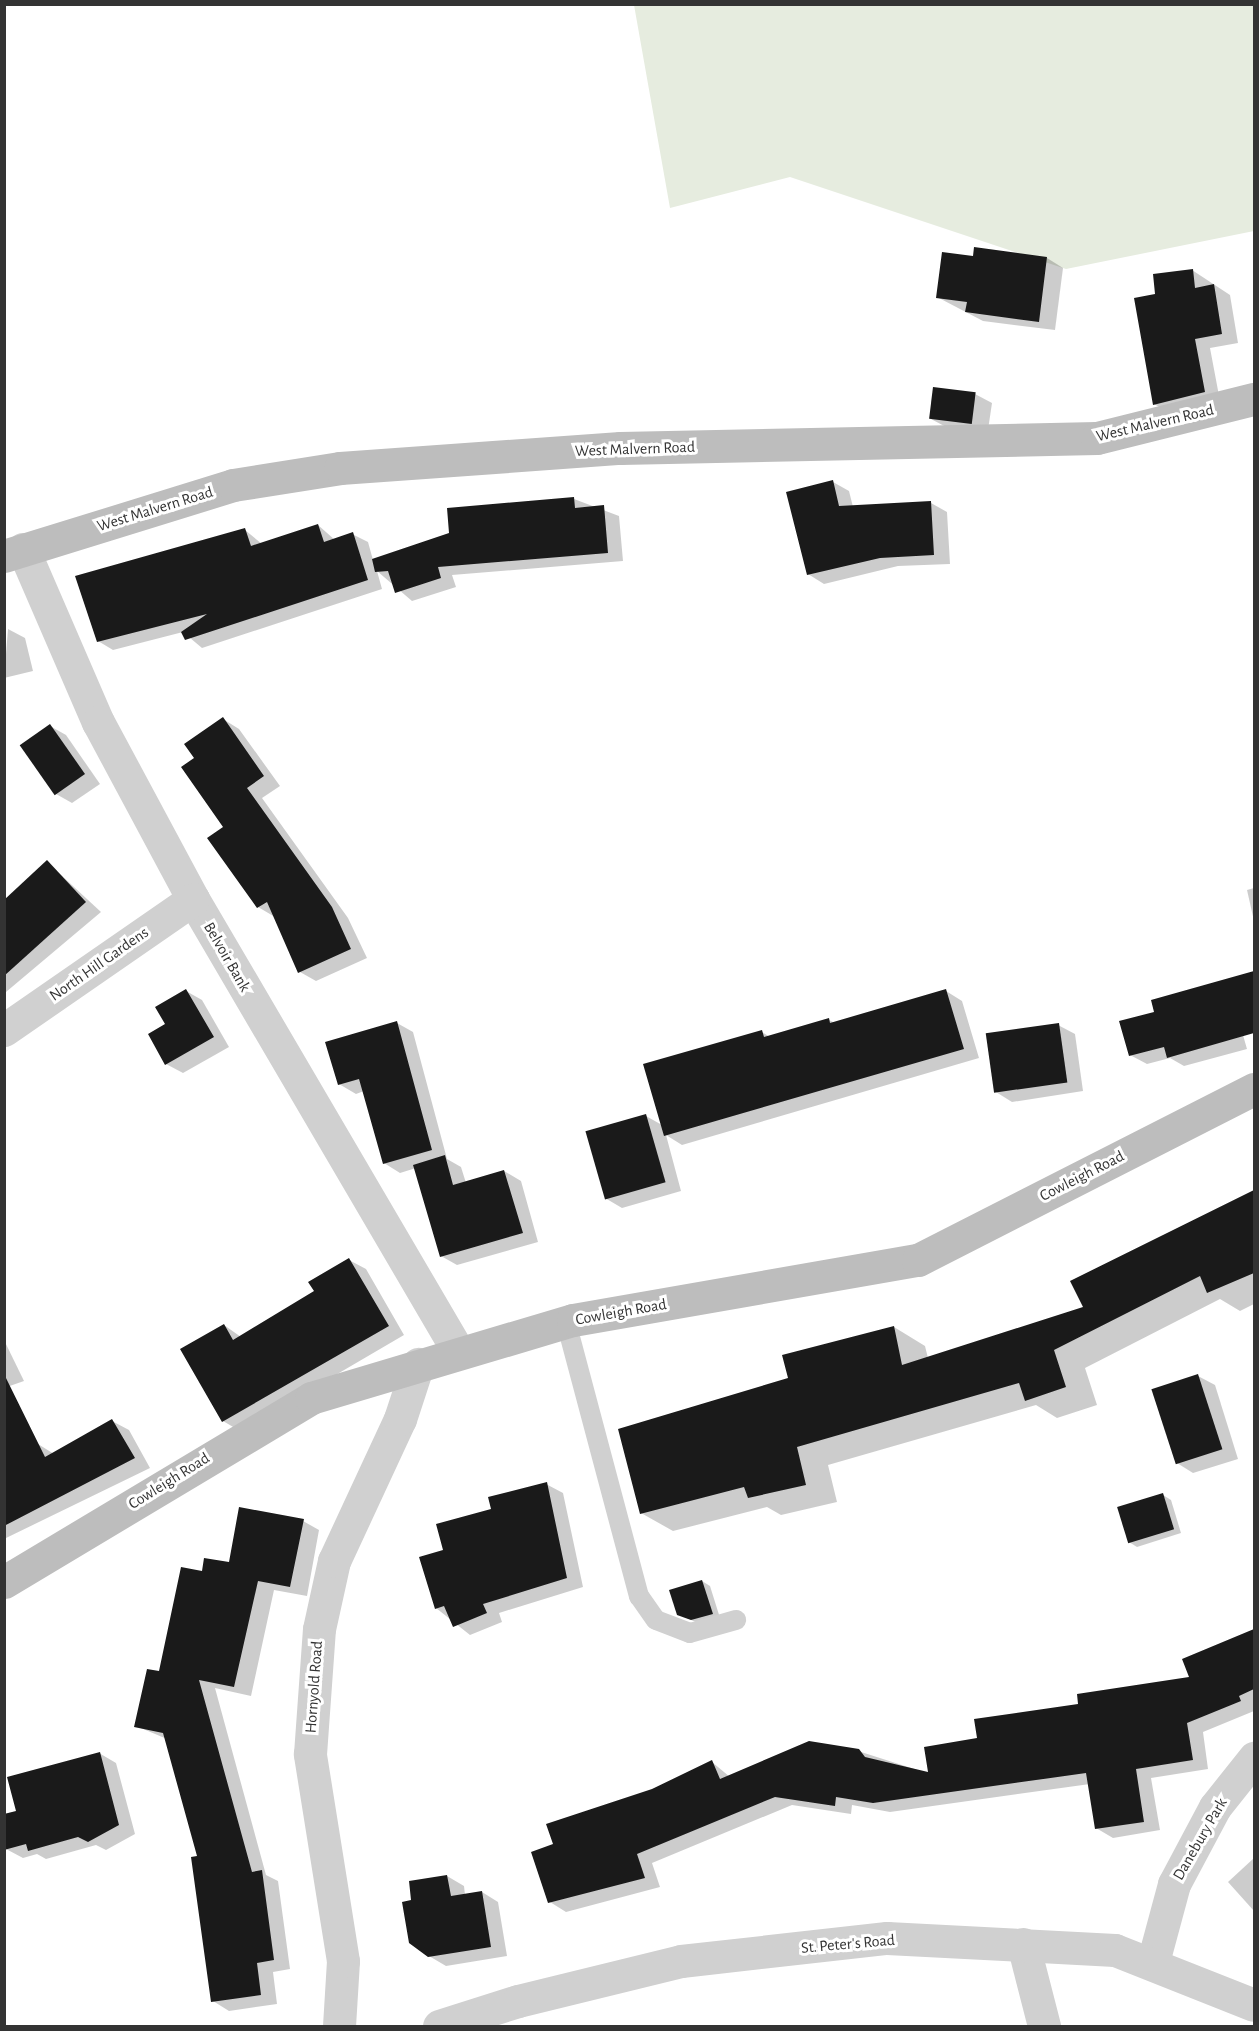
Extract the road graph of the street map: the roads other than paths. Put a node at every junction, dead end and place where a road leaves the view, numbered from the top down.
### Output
1 (1254, 399) edge
2 (14, 553) edge
3 (193, 899) junction
4 (4, 1030) edge
5 (1254, 1089) edge
6 (566, 1322) junction
7 (458, 1351) junction
8 (418, 1364) junction
9 (4, 1582) edge
10 (736, 1620) dead end
11 (1254, 1758) edge
12 (1023, 1944) junction
13 (1153, 1962) junction
14 (1254, 2005) edge
15 (339, 2026) edge
16 (439, 2026) edge
17 (1044, 2026) edge

1 - 2 main road, West Malvern Road
2 - 3 street, Belvoir Bank
3 - 4 street, North Hill Gardens
3 - 7 street, Belvoir Bank
5 - 6 main road, Cowleigh Road
6 - 7 main road, Cowleigh Road
6 - 10 lane
7 - 8 main road, Cowleigh Road
8 - 9 main road, Cowleigh Road
8 - 15 street, Hornyold Road
11 - 13 street, Danebury Park
12 - 13 street, St. Peter's Road
12 - 16 street, St. Peter's Road
12 - 17 street
13 - 14 street, St. Peter's Road

